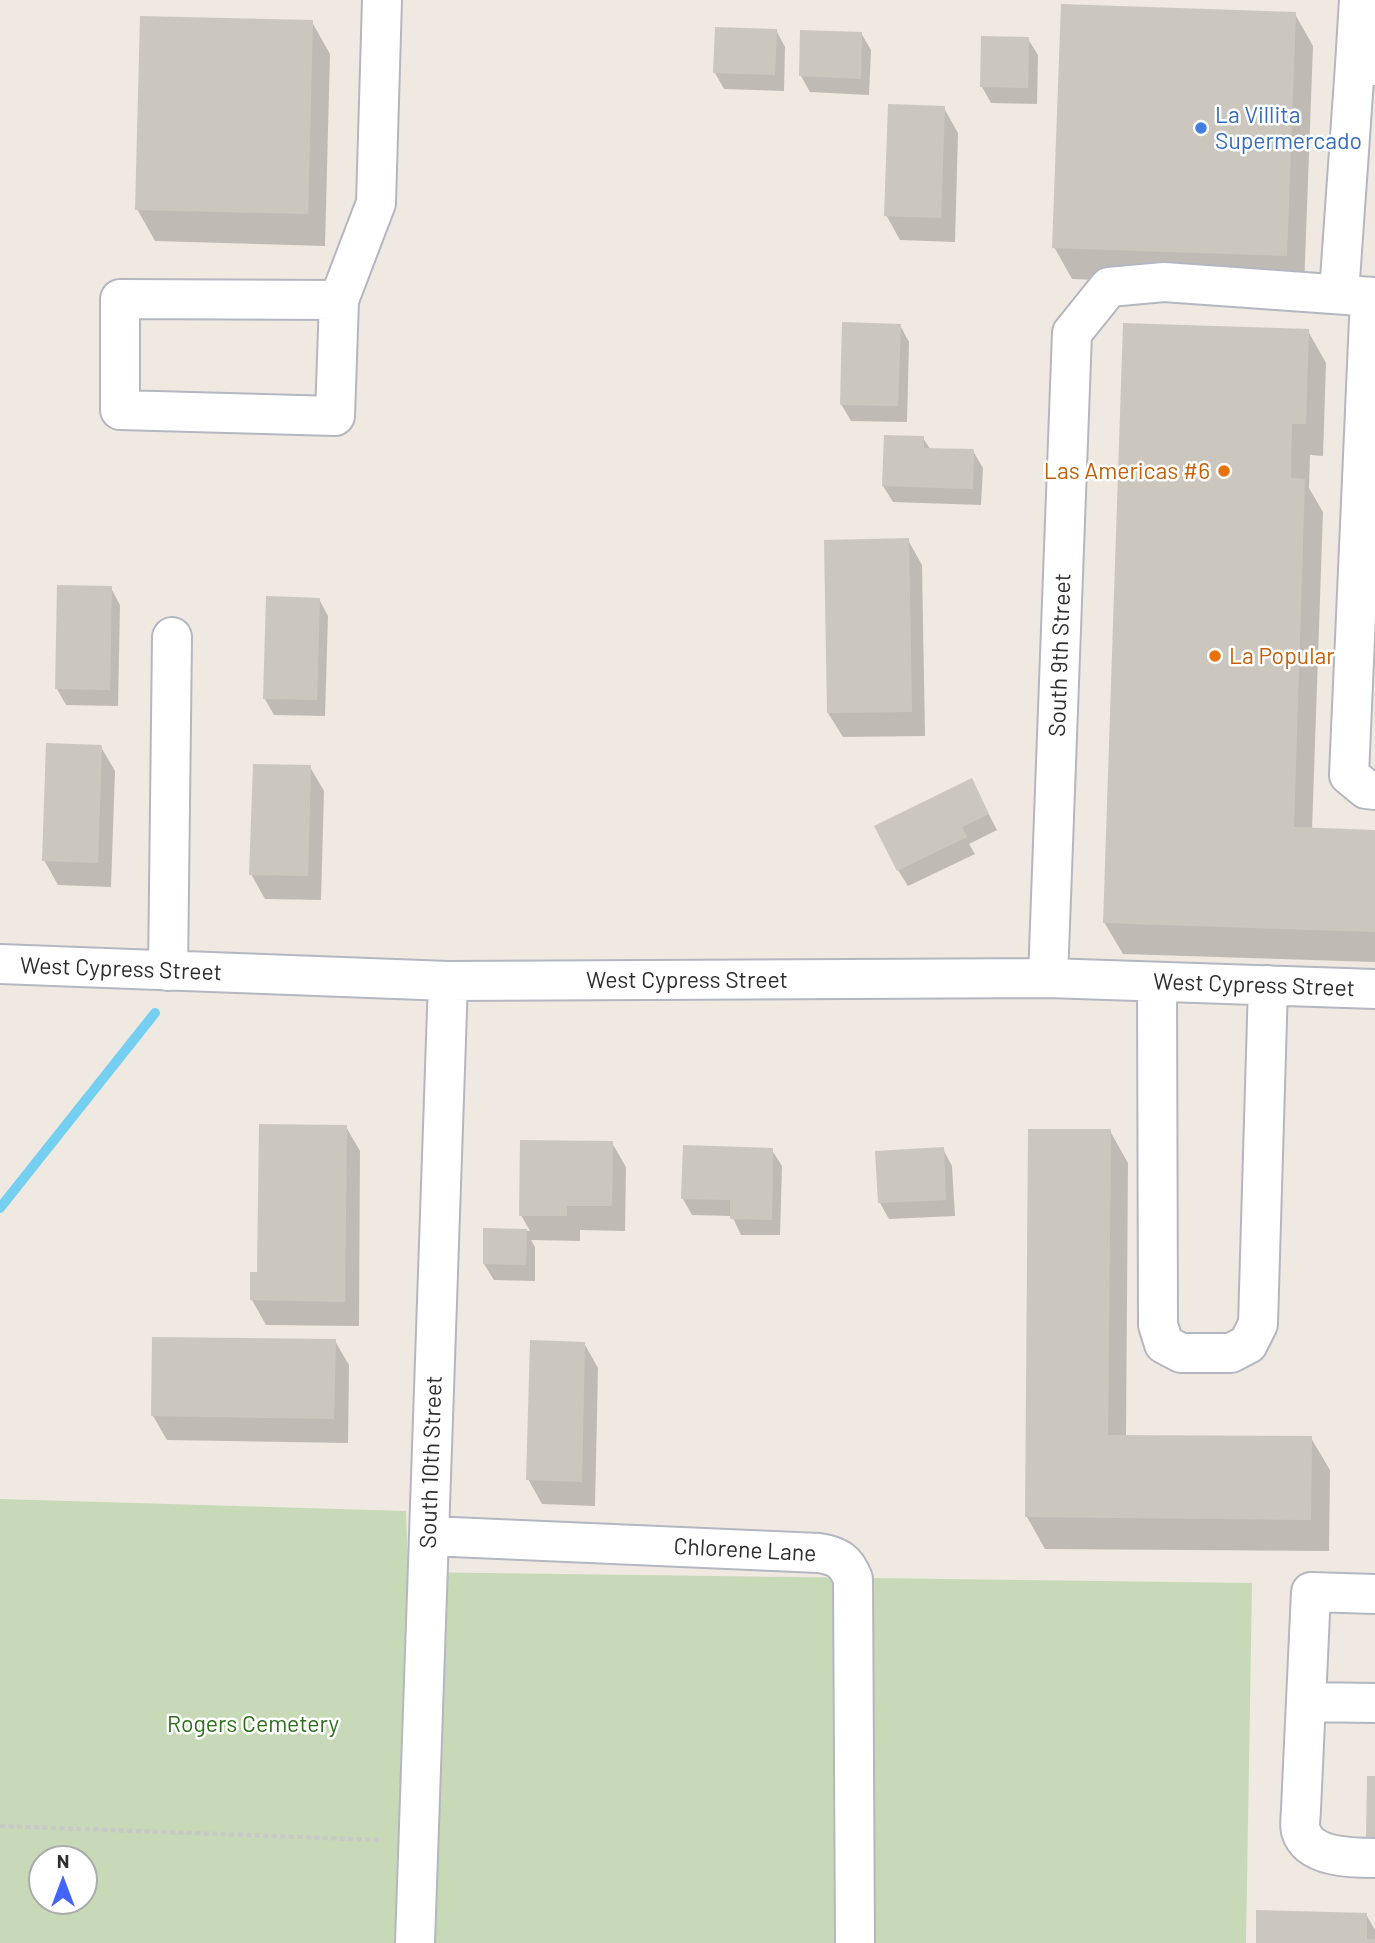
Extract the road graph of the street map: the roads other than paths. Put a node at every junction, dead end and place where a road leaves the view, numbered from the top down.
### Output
1 (382, 0) edge
2 (1359, 0) edge
3 (1365, 66) edge
4 (1361, 296) edge
5 (339, 300) junction
6 (172, 637) dead end
7 (1375, 790) edge
8 (0, 964) edge
9 (168, 971) junction
10 (1048, 978) junction
11 (448, 981) junction
12 (1157, 982) junction
13 (1268, 985) junction
14 (1375, 989) edge
15 (429, 1536) junction
16 (1375, 1594) edge
17 (1306, 1702) junction
18 (1375, 1703) edge
19 (1375, 1858) edge
20 (415, 1943) edge
21 (855, 1943) edge

1 - 5 street
2 - 3 street
3 - 4 street
4 - 7 street
4 - 10 street, South 9th Street
5 - 5 street
6 - 9 street
8 - 9 street, West Cypress Street
9 - 11 street, West Cypress Street
10 - 11 street, West Cypress Street
10 - 12 street, West Cypress Street
11 - 15 street, South 10th Street
12 - 13 street, West Cypress Street
12 - 13 street
13 - 14 street, West Cypress Street
15 - 20 street, South 10th Street
15 - 21 street, Chlorene Lane
16 - 17 street
17 - 18 street
17 - 19 street

